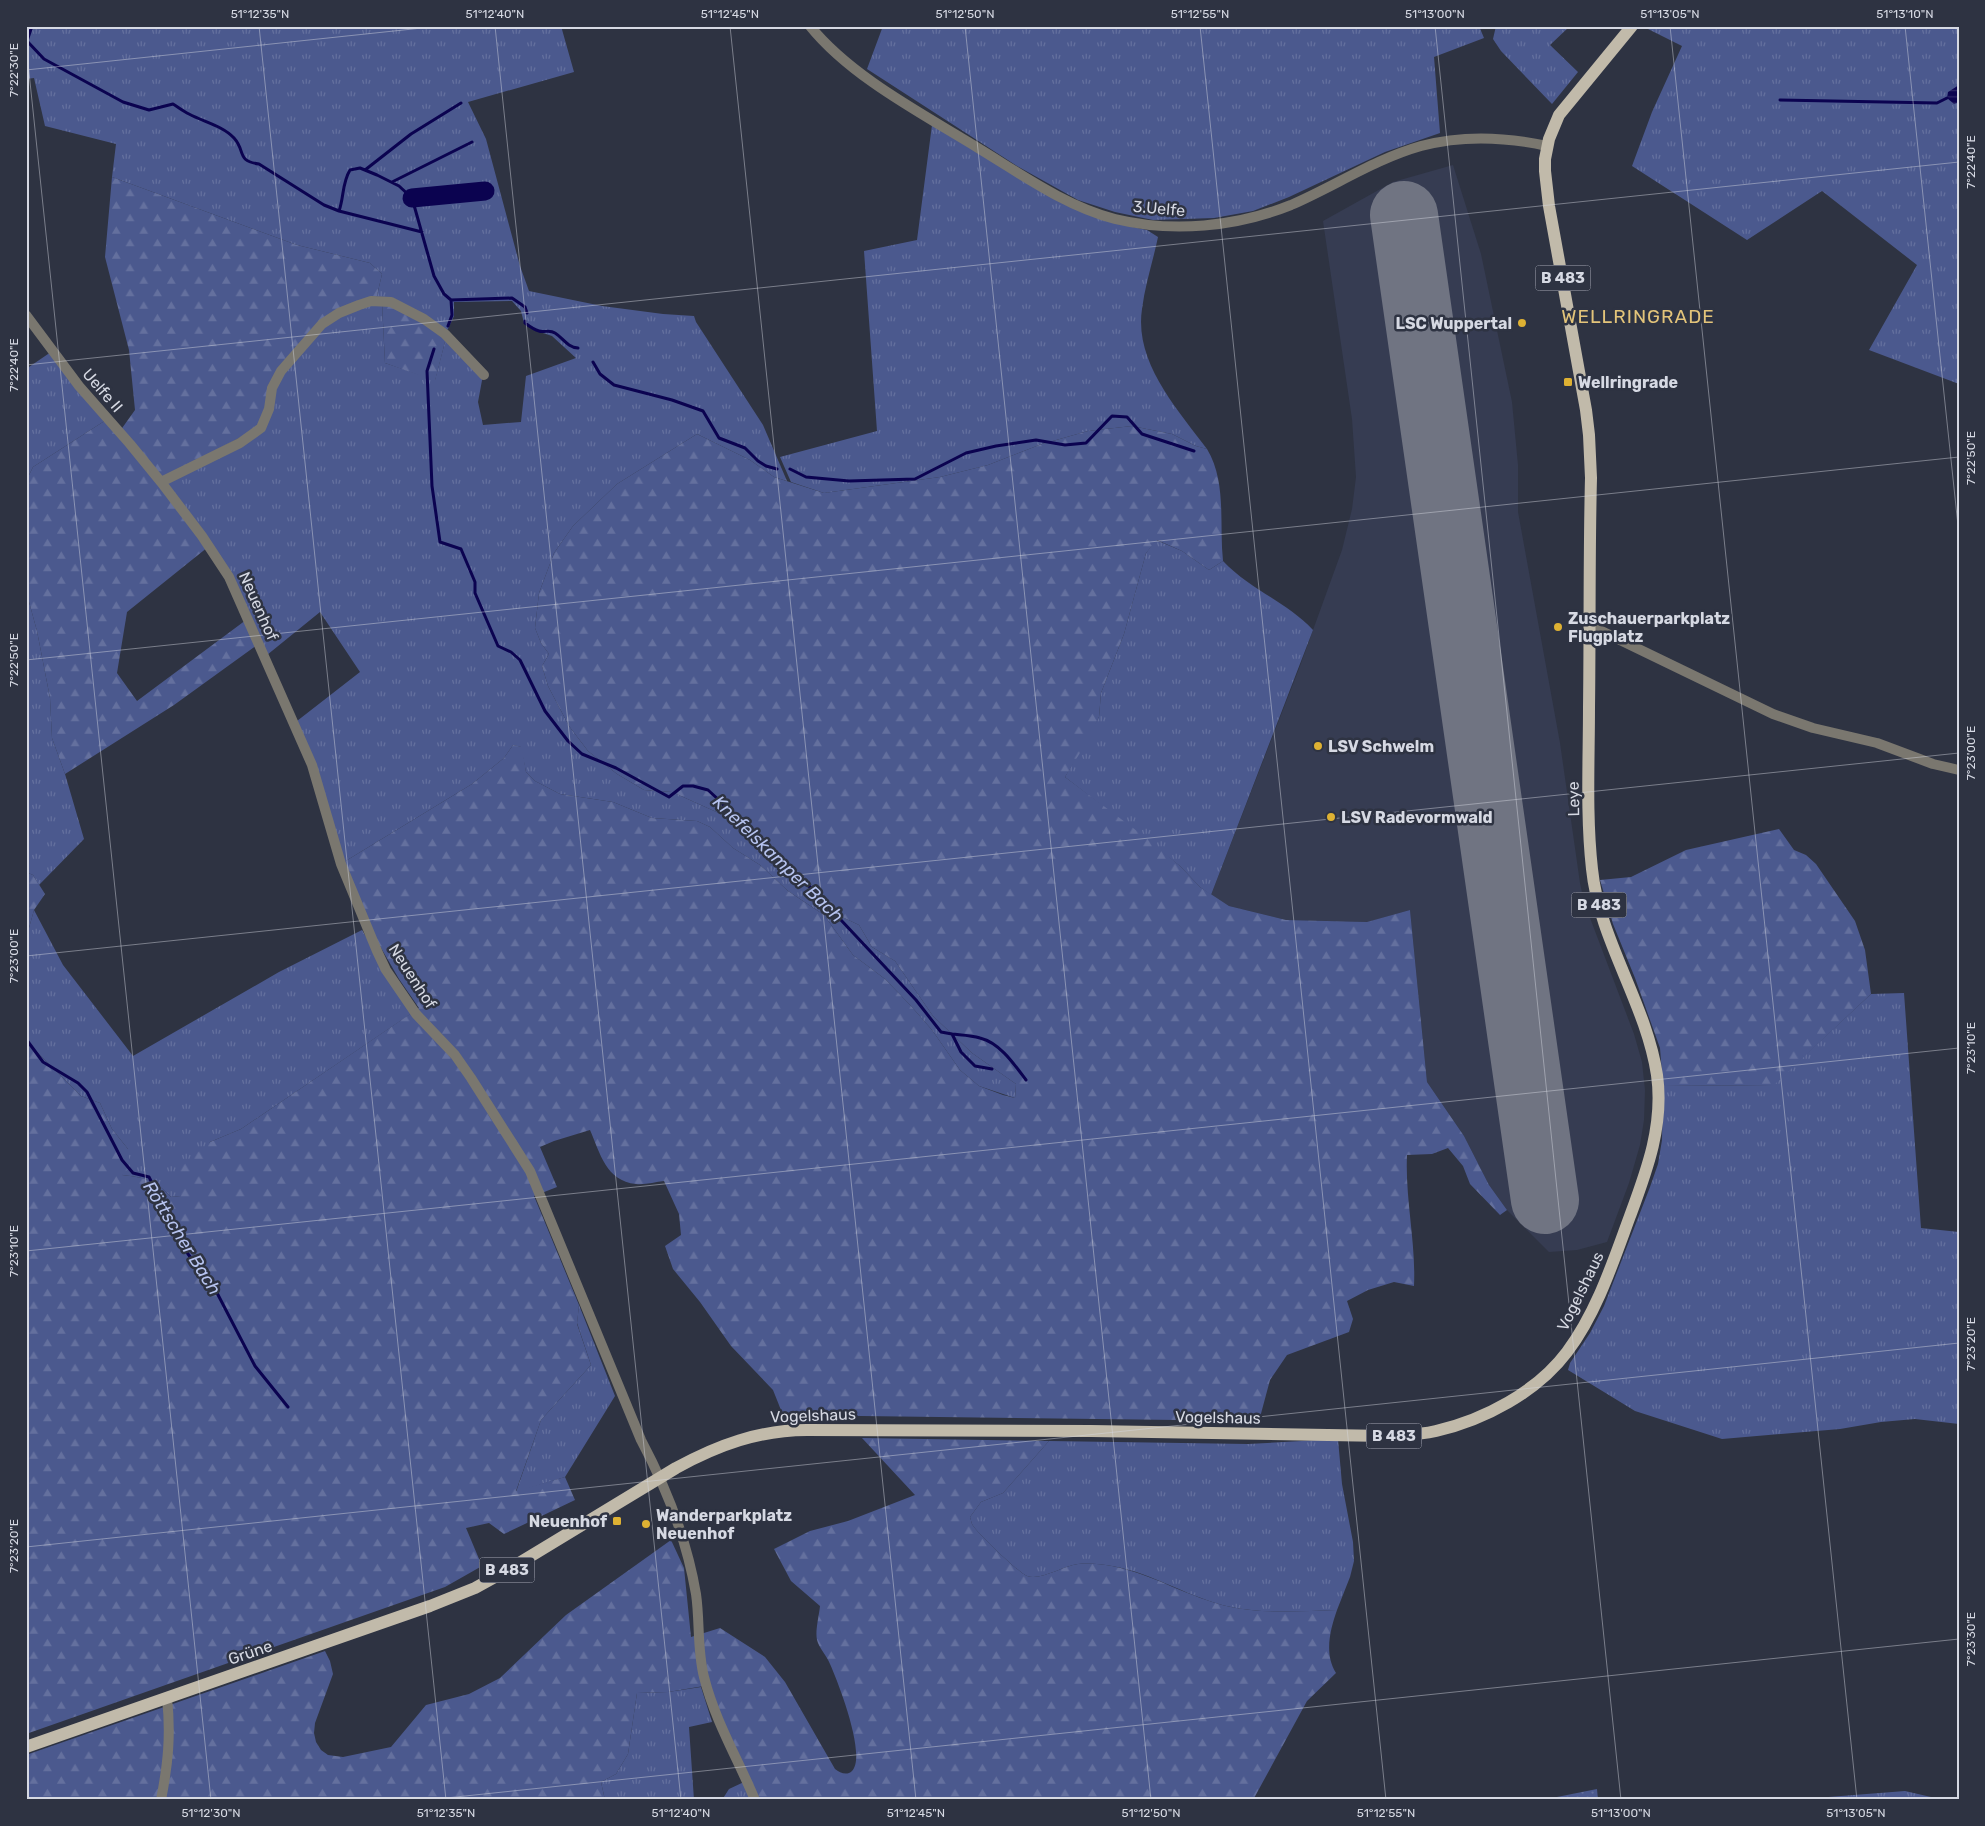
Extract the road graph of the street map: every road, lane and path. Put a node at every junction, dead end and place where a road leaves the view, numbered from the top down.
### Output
1 (810, 26) edge
2 (1632, 27) edge
3 (1546, 146) junction
4 (26, 315) edge
5 (484, 374) dead end
6 (160, 482) junction
7 (1589, 625) junction
8 (1959, 770) edge
9 (1646, 1175) joint
10 (660, 1477) junction
11 (167, 1698) junction
12 (26, 1747) edge
13 (161, 1800) edge
14 (756, 1800) edge

1 - 3 street, 3.Uelfe
2 - 3 main road, B 483
3 - 7 main road, Leye / B 483
4 - 6 street, Uelfe II
5 - 6 street
6 - 10 street, Neuenhof
7 - 8 street
7 - 9 main road, Leye / B 483
9 - 10 main road, Vogelshaus / B 483
10 - 11 main road, Grüne / B 483
10 - 14 street, Neuenhof
11 - 12 main road, Grüne / B 483
11 - 13 street

